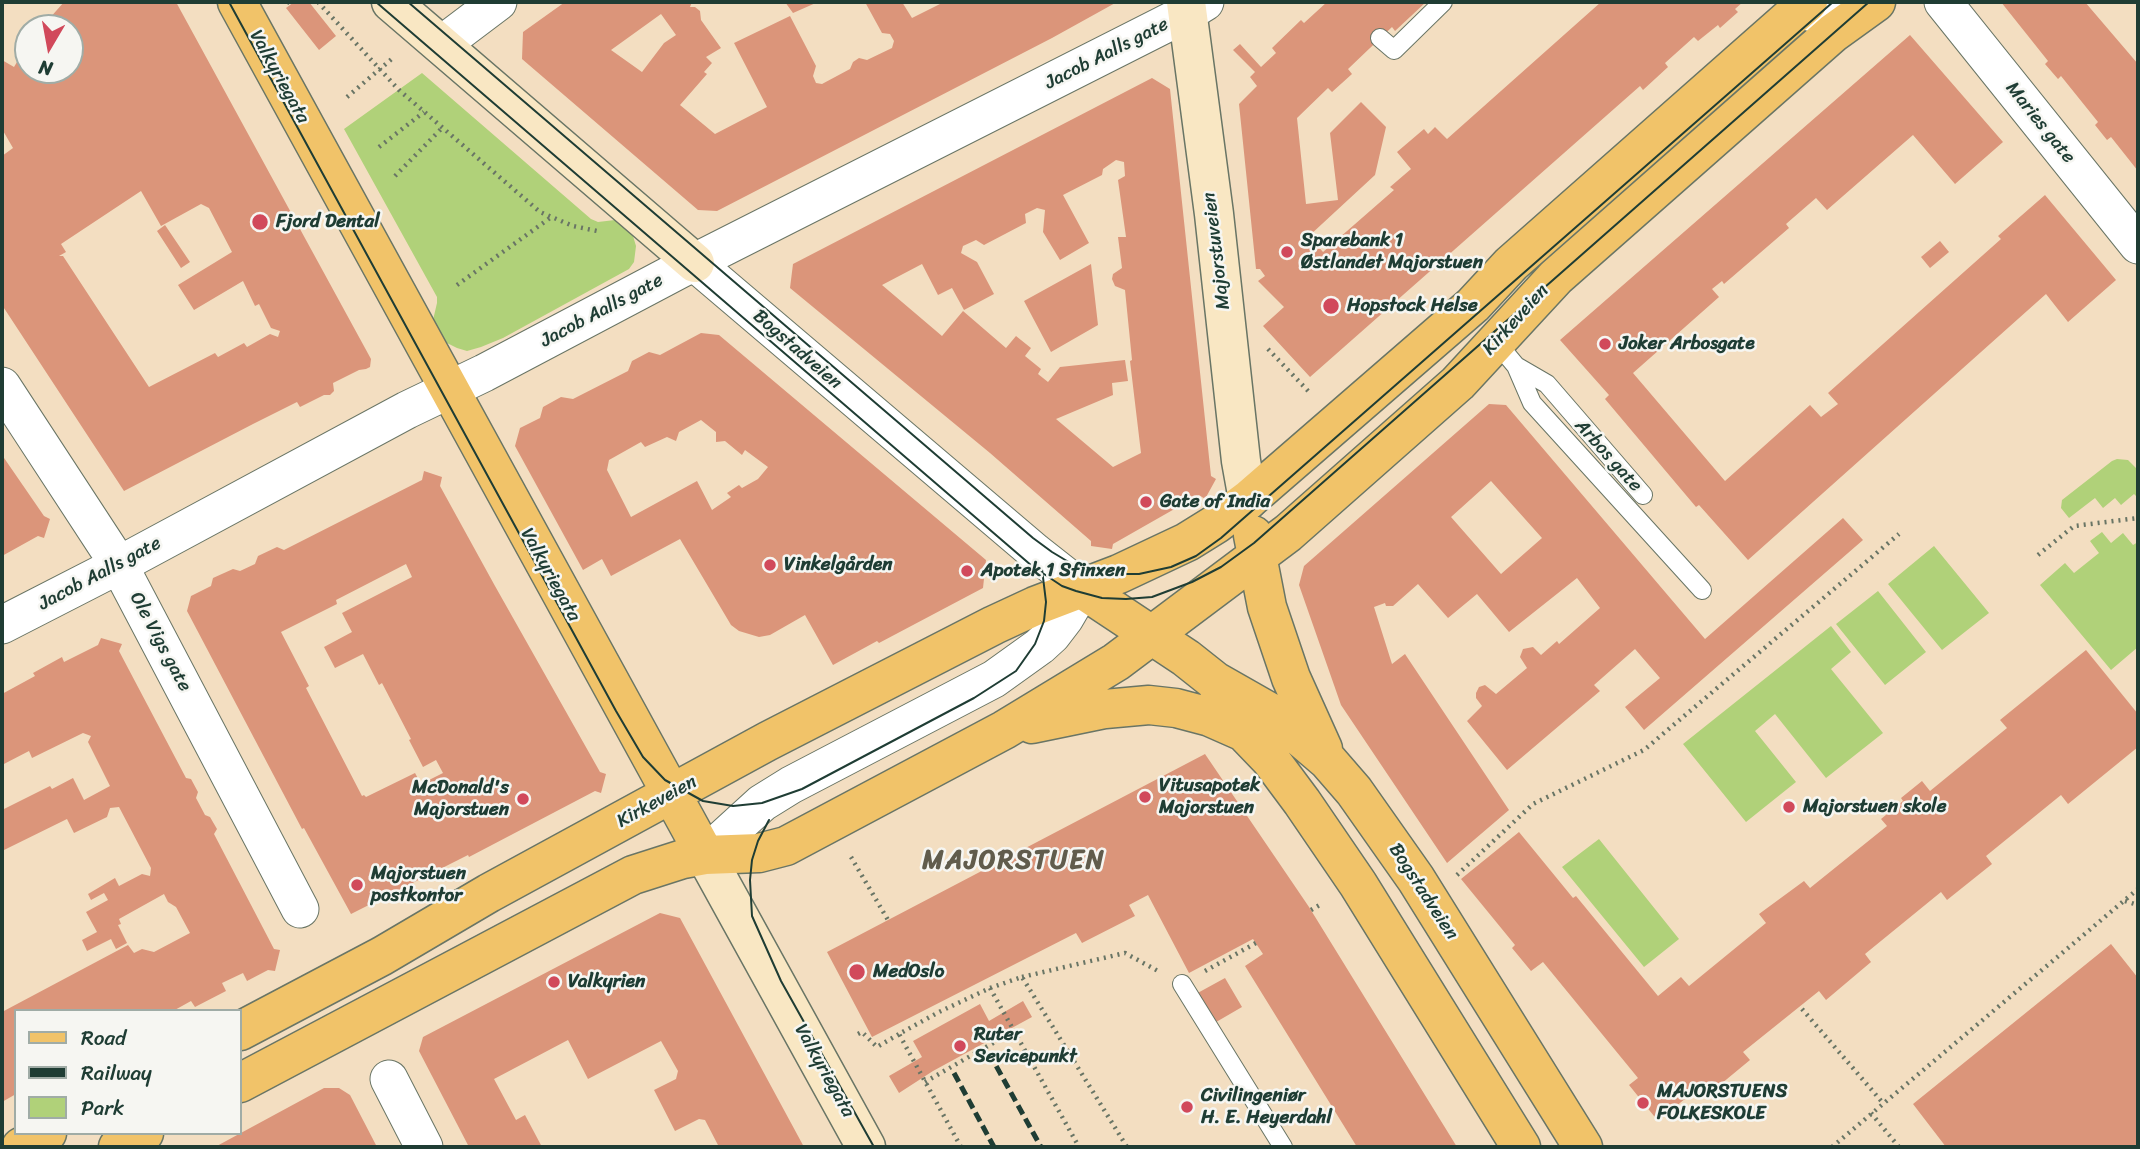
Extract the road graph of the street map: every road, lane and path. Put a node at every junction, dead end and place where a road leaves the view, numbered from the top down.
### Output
1 (237, 2) edge
2 (318, 2) edge
3 (391, 2) edge
4 (498, 2) edge
5 (1443, 2) edge
6 (1808, 2) edge
7 (1833, 2) edge
8 (1876, 2) edge
9 (1943, 2) edge
10 (1193, 5) edge
11 (1380, 37) dead end
12 (441, 45) junction
13 (394, 57) dead end
14 (379, 69) junction
15 (347, 97) dead end
16 (424, 112) junction
17 (442, 128) junction
18 (379, 147) dead end
19 (395, 176) dead end
20 (550, 218) junction
21 (597, 231) dead end
22 (2138, 245) edge
23 (695, 263) junction
24 (457, 285) dead end
25 (1473, 305) junction
26 (1266, 347) dead end
27 (1506, 354) junction
28 (2, 386) edge
29 (450, 390) junction
30 (1311, 394) dead end
31 (1643, 495) dead end
32 (1248, 500) junction
33 (2138, 519) edge
34 (1899, 534) dead end
35 (2038, 555) dead end
36 (1256, 557) junction
37 (119, 565) junction
38 (1082, 589) junction
39 (1702, 590) dead end
40 (2, 625) edge
41 (1153, 636) junction
42 (1215, 681) junction
43 (1004, 730) junction
44 (1244, 732) junction
45 (1328, 761) junction
46 (671, 795) junction
47 (705, 855) junction
48 (850, 856) dead end
49 (1451, 881) dead end
50 (2138, 889) edge
51 (2124, 901) junction
52 (1323, 903) dead end
53 (2138, 905) edge
54 (300, 909) dead end
55 (1311, 910) dead end
56 (888, 920) dead end
57 (1256, 943) dead end
58 (1023, 977) junction
59 (1182, 984) junction
60 (990, 988) junction
61 (936, 1005) dead end
62 (1802, 1009) dead end
63 (939, 1012) junction
64 (242, 1030) edge
65 (1014, 1031) junction
66 (858, 1034) dead end
67 (899, 1034) junction
68 (389, 1079) dead end
69 (242, 1082) edge
70 (925, 1082) junction
71 (1883, 1103) junction
72 (1871, 1113) junction
73 (43, 1135) edge
74 (140, 1135) edge
75 (1518, 1146) edge
76 (21, 1147) edge
77 (118, 1147) edge
78 (424, 1147) edge
79 (866, 1147) edge
80 (961, 1147) edge
81 (1079, 1147) edge
82 (1128, 1147) edge
83 (1283, 1147) edge
84 (1583, 1147) edge
85 (1832, 1147) edge
86 (1899, 1147) edge

1 - 29 main road, Valkyriegata
2 - 14 path
3 - 12 street, Bogstadveien
4 - 12 street
5 - 11 lane
6 - 25 main road, Kirkeveien
7 - 25 lane
8 - 27 main road, Kirkeveien
9 - 22 street, Maries gate
10 - 23 street, Jacob Aalls gate
10 - 32 street, Majorstuveien
12 - 23 street, Bogstadveien
13 - 14 path
14 - 15 path
14 - 16 path
16 - 17 path
16 - 18 path
17 - 19 path
17 - 20 path
20 - 21 path
20 - 24 path
23 - 29 street, Jacob Aalls gate
23 - 38 street, Bogstadveien
25 - 32 main road, Kirkeveien
26 - 30 path
27 - 31 lane
27 - 36 main road, Kirkeveien
27 - 39 lane, Arbos gate
28 - 37 street, Ole Vigs gate
29 - 37 street, Jacob Aalls gate
29 - 46 main road, Valkyriegata
32 - 36 main road
32 - 38 main road, Kirkeveien
33 - 35 path
34 - 49 path
36 - 41 main road, Kirkeveien
36 - 45 main road
37 - 40 street, Jacob Aalls gate
37 - 54 street, Ole Vigs gate
38 - 41 main road, Bogstadveien
38 - 46 main road, Kirkeveien
38 - 47 street
41 - 42 main road, Bogstadveien
41 - 43 main road, Kirkeveien
42 - 44 main road, Bogstadveien
42 - 45 main road, Bogstadveien
43 - 44 main road, Bogstadveien
43 - 47 main road
44 - 75 main road, Bogstadveien
45 - 84 main road, Bogstadveien
46 - 47 main road, Valkyriegata
46 - 64 main road, Kirkeveien
47 - 69 main road
47 - 79 street, Valkyriegata
48 - 56 path
50 - 51 path
51 - 53 path
51 - 71 path
52 - 55 path
57 - 59 path
58 - 59 path
58 - 60 path
58 - 82 path
59 - 83 lane
60 - 63 path
60 - 65 path
61 - 63 path
62 - 71 path
63 - 67 path
65 - 70 path
65 - 81 path
66 - 67 path
67 - 70 path
68 - 78 street
70 - 80 path
71 - 72 path
72 - 85 path
72 - 86 path
73 - 76 main road
74 - 77 main road

